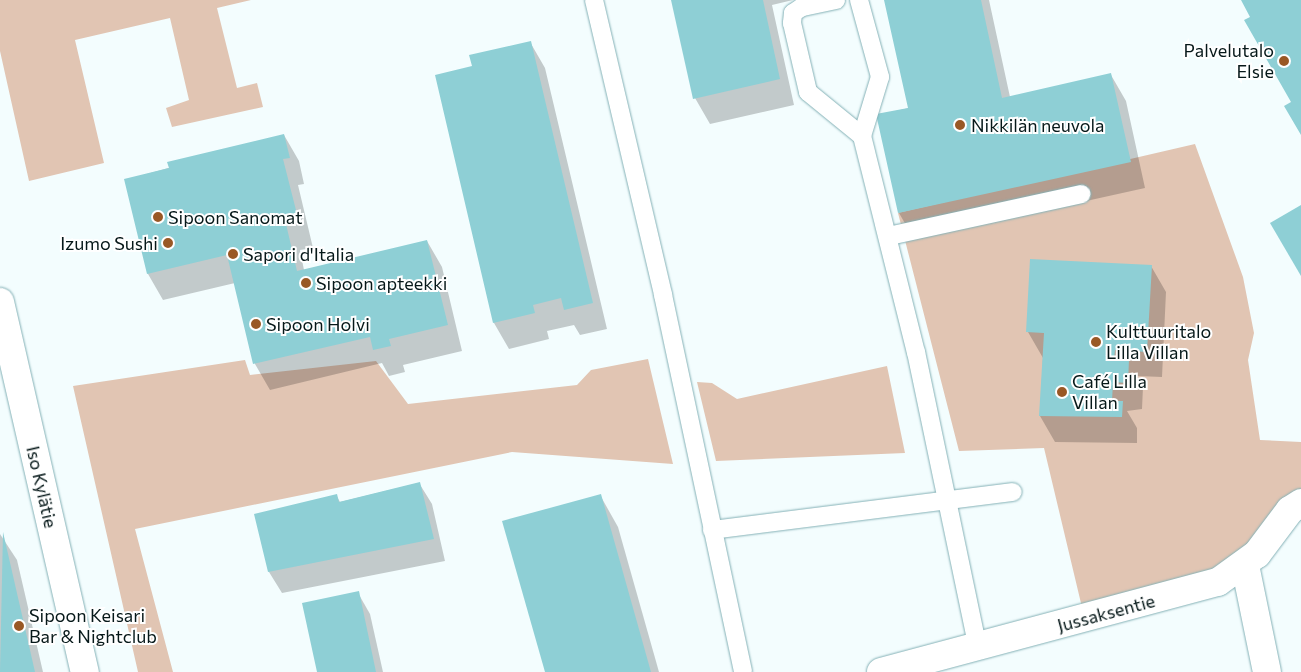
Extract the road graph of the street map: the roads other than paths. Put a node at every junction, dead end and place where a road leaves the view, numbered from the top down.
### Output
1 (594, 0) edge
2 (836, 0) edge
3 (859, 0) edge
4 (862, 136) junction
5 (1081, 194) dead end
6 (889, 236) junction
7 (2, 315) edge
8 (1013, 492) dead end
9 (944, 500) junction
10 (1301, 503) edge
11 (712, 530) junction
12 (1244, 565) junction
13 (978, 648) junction
14 (85, 672) edge
15 (743, 672) edge
16 (882, 672) edge
17 (1267, 672) edge

1 - 11 lane
2 - 4 lane
3 - 4 lane
4 - 6 lane
5 - 6 lane
6 - 9 lane
7 - 14 street, Iso Kylätie
8 - 9 lane
9 - 11 lane
9 - 13 lane
10 - 12 street, Jussaksentie
11 - 15 lane
12 - 13 street, Jussaksentie
12 - 17 street
13 - 16 street, Jussaksentie

